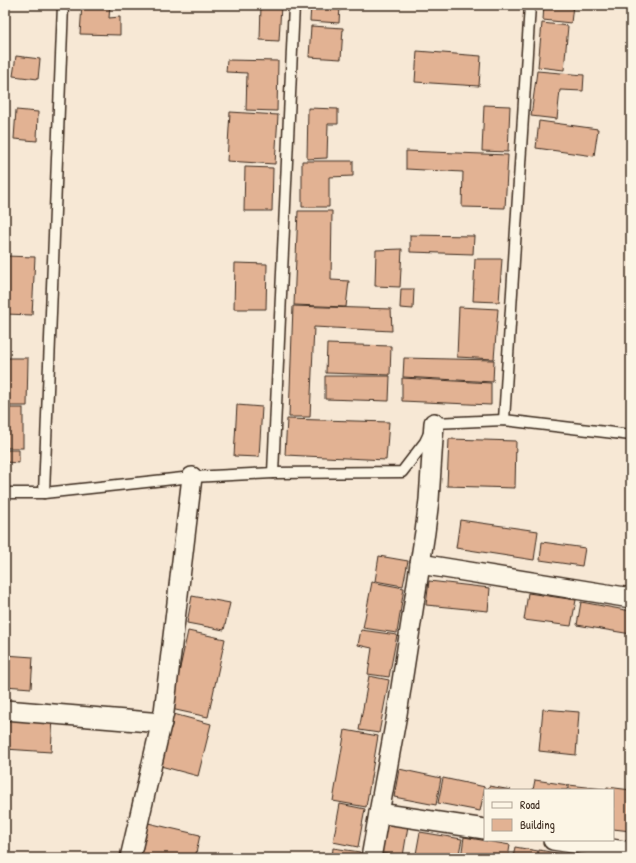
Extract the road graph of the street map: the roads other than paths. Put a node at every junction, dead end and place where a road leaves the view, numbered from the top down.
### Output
1 (63, 5) edge
2 (294, 5) edge
3 (530, 5) edge
4 (504, 420) junction
5 (434, 423) junction
6 (631, 435) edge
7 (273, 473) junction
8 (192, 477) junction
9 (5, 493) edge
10 (44, 493) junction
11 (420, 564) junction
12 (631, 598) edge
13 (5, 710) edge
14 (162, 723) junction
15 (379, 813) junction
16 (484, 829) edge
17 (560, 841) edge
18 (631, 852) edge
19 (130, 858) edge
20 (371, 858) edge

1 - 10 lane
2 - 7 lane
3 - 4 lane
4 - 5 lane
4 - 6 lane
5 - 7 lane
5 - 11 street
7 - 8 lane
8 - 10 lane
8 - 14 street
9 - 10 lane
11 - 12 street
11 - 15 street
13 - 14 street
14 - 19 street
15 - 16 street
15 - 20 street
17 - 18 street

